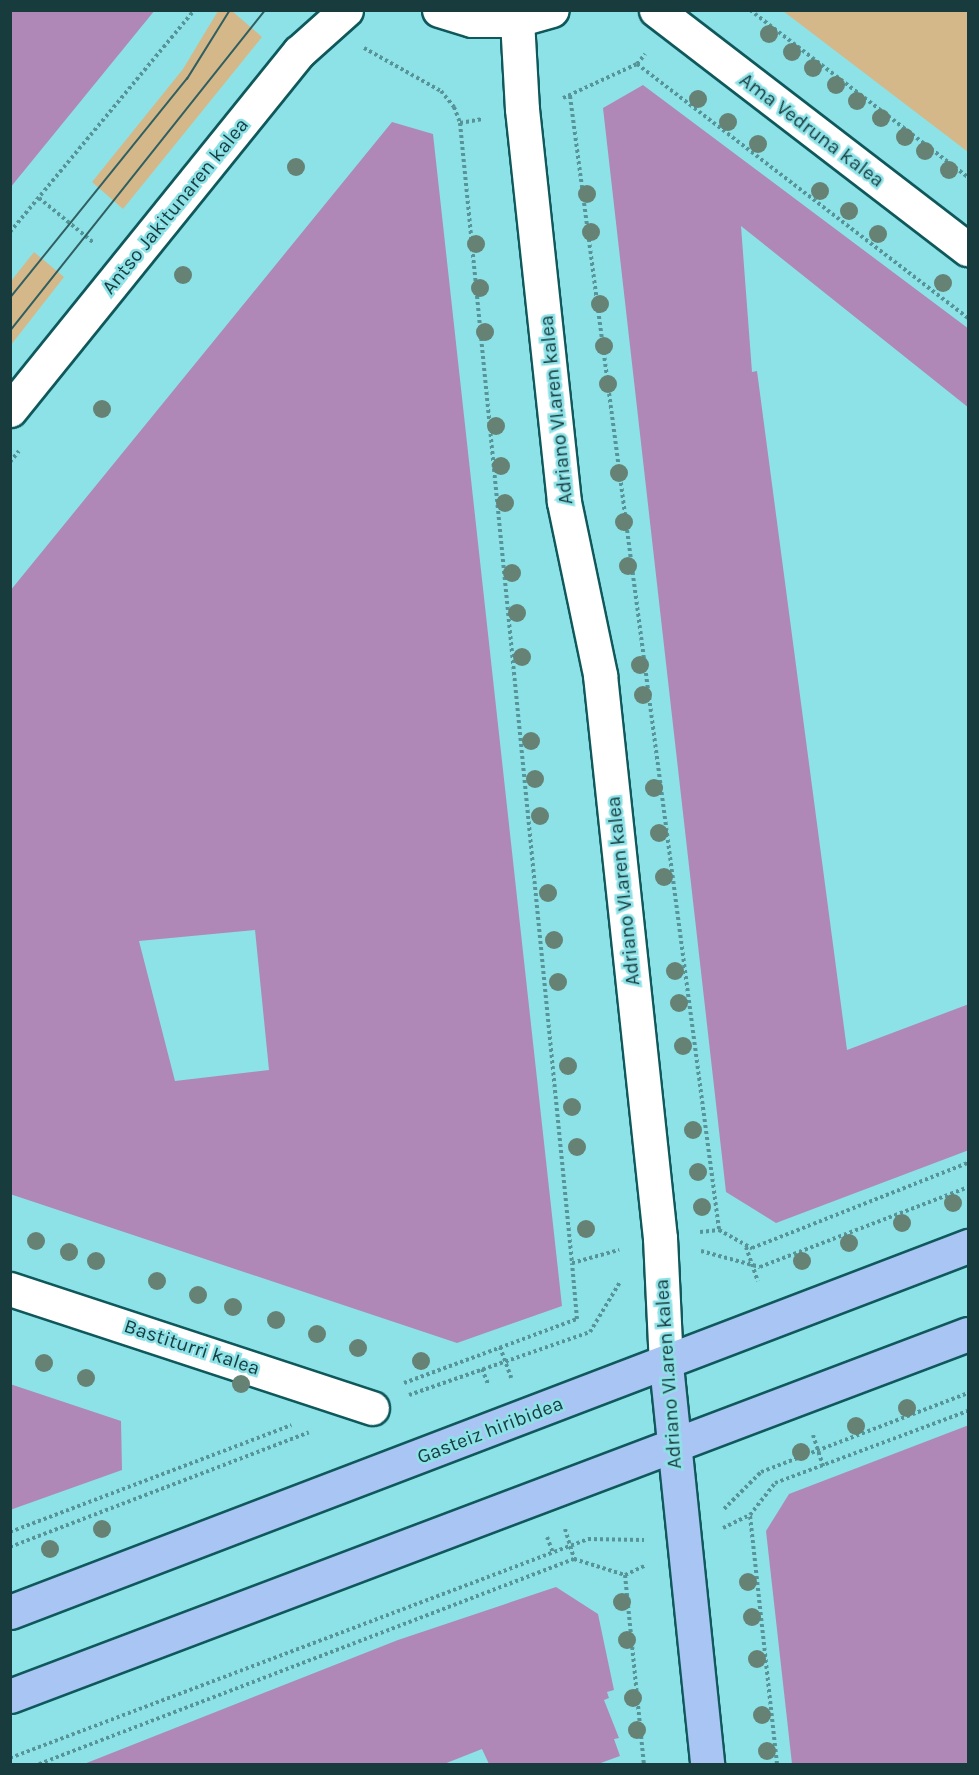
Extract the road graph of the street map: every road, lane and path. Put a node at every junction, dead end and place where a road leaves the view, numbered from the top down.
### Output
1 (194, 10) edge
2 (439, 10) edge
3 (552, 10) edge
4 (750, 10) edge
5 (663, 17) edge
6 (335, 19) edge
7 (517, 20) junction
8 (637, 64) junction
9 (570, 96) junction
10 (522, 109) junction
11 (460, 123) junction
12 (969, 177) edge
13 (10, 232) edge
14 (969, 249) edge
15 (969, 318) edge
16 (10, 410) edge
17 (969, 1163) edge
18 (719, 1230) junction
19 (660, 1238) junction
20 (969, 1246) edge
21 (572, 1263) junction
22 (10, 1289) edge
23 (969, 1334) edge
24 (666, 1365) junction
25 (969, 1393) edge
26 (364, 1404) junction
27 (969, 1411) edge
28 (672, 1449) junction
29 (680, 1526) junction
30 (10, 1532) edge
31 (10, 1547) edge
32 (10, 1612) edge
33 (10, 1696) edge
34 (10, 1758) edge
35 (39, 1764) edge
36 (644, 1764) edge
37 (707, 1764) edge
38 (777, 1764) edge

1 - 13 path
2 - 7 main road
3 - 7 main road
4 - 12 path
5 - 8 path
5 - 14 main road, Ama Vedruna kalea
6 - 11 path
6 - 16 main road, Antso Jakitunaren kalea
7 - 10 main road, Adriano VI.aren kalea
8 - 9 path
8 - 15 path
9 - 10 path
9 - 18 path
10 - 11 path
10 - 19 main road, Adriano VI.aren kalea
11 - 21 path
17 - 18 path
18 - 19 path
19 - 21 path
19 - 24 main road, Adriano VI.aren kalea
20 - 24 main road, Gasteiz hiribidea
21 - 26 path
22 - 26 main road, Bastiturri kalea
23 - 28 main road
24 - 28 main road, Adriano VI.aren kalea
24 - 32 main road, Gasteiz hiribidea
25 - 29 path
26 - 30 path
26 - 31 path
27 - 38 path
28 - 29 main road, Adriano VI.aren kalea
28 - 33 main road
29 - 34 path
29 - 37 main road, Adriano VI.aren kalea
35 - 36 path

